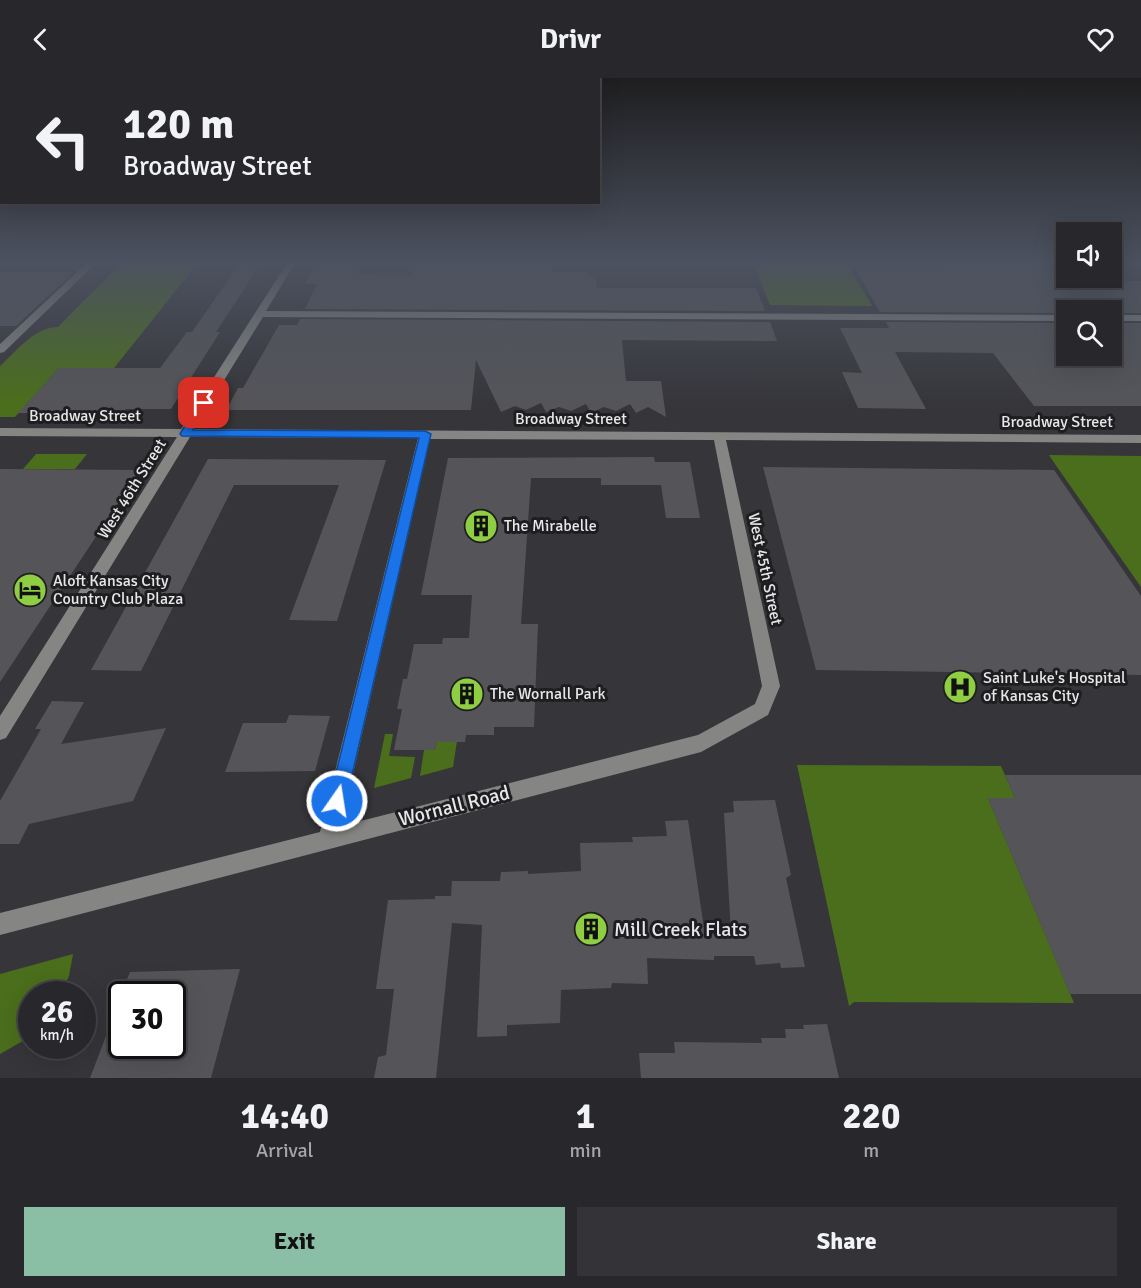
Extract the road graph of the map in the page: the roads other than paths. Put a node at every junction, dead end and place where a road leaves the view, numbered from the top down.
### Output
1 (43, 310) edge
2 (262, 310) edge
3 (259, 314) junction
4 (1056, 318) edge
5 (1122, 318) edge
6 (1141, 318) edge
7 (0, 350) edge
8 (0, 432) edge
9 (186, 434) junction
10 (425, 434) junction
11 (719, 436) junction
12 (1141, 439) edge
13 (762, 709) joint
14 (0, 732) edge
15 (328, 838) junction
16 (0, 924) edge

1 - 7 street
2 - 3 street, West 46th Street
3 - 4 street
3 - 9 street, West 46th Street
5 - 6 street
8 - 9 street, Broadway Street
9 - 10 street, Broadway Street
9 - 14 street, West 46th Street
10 - 11 street, Broadway Street
10 - 15 street
11 - 12 street, Broadway Street
11 - 13 street, West 45th Street
13 - 15 street, Wornall Road
15 - 16 street, Wornall Road

